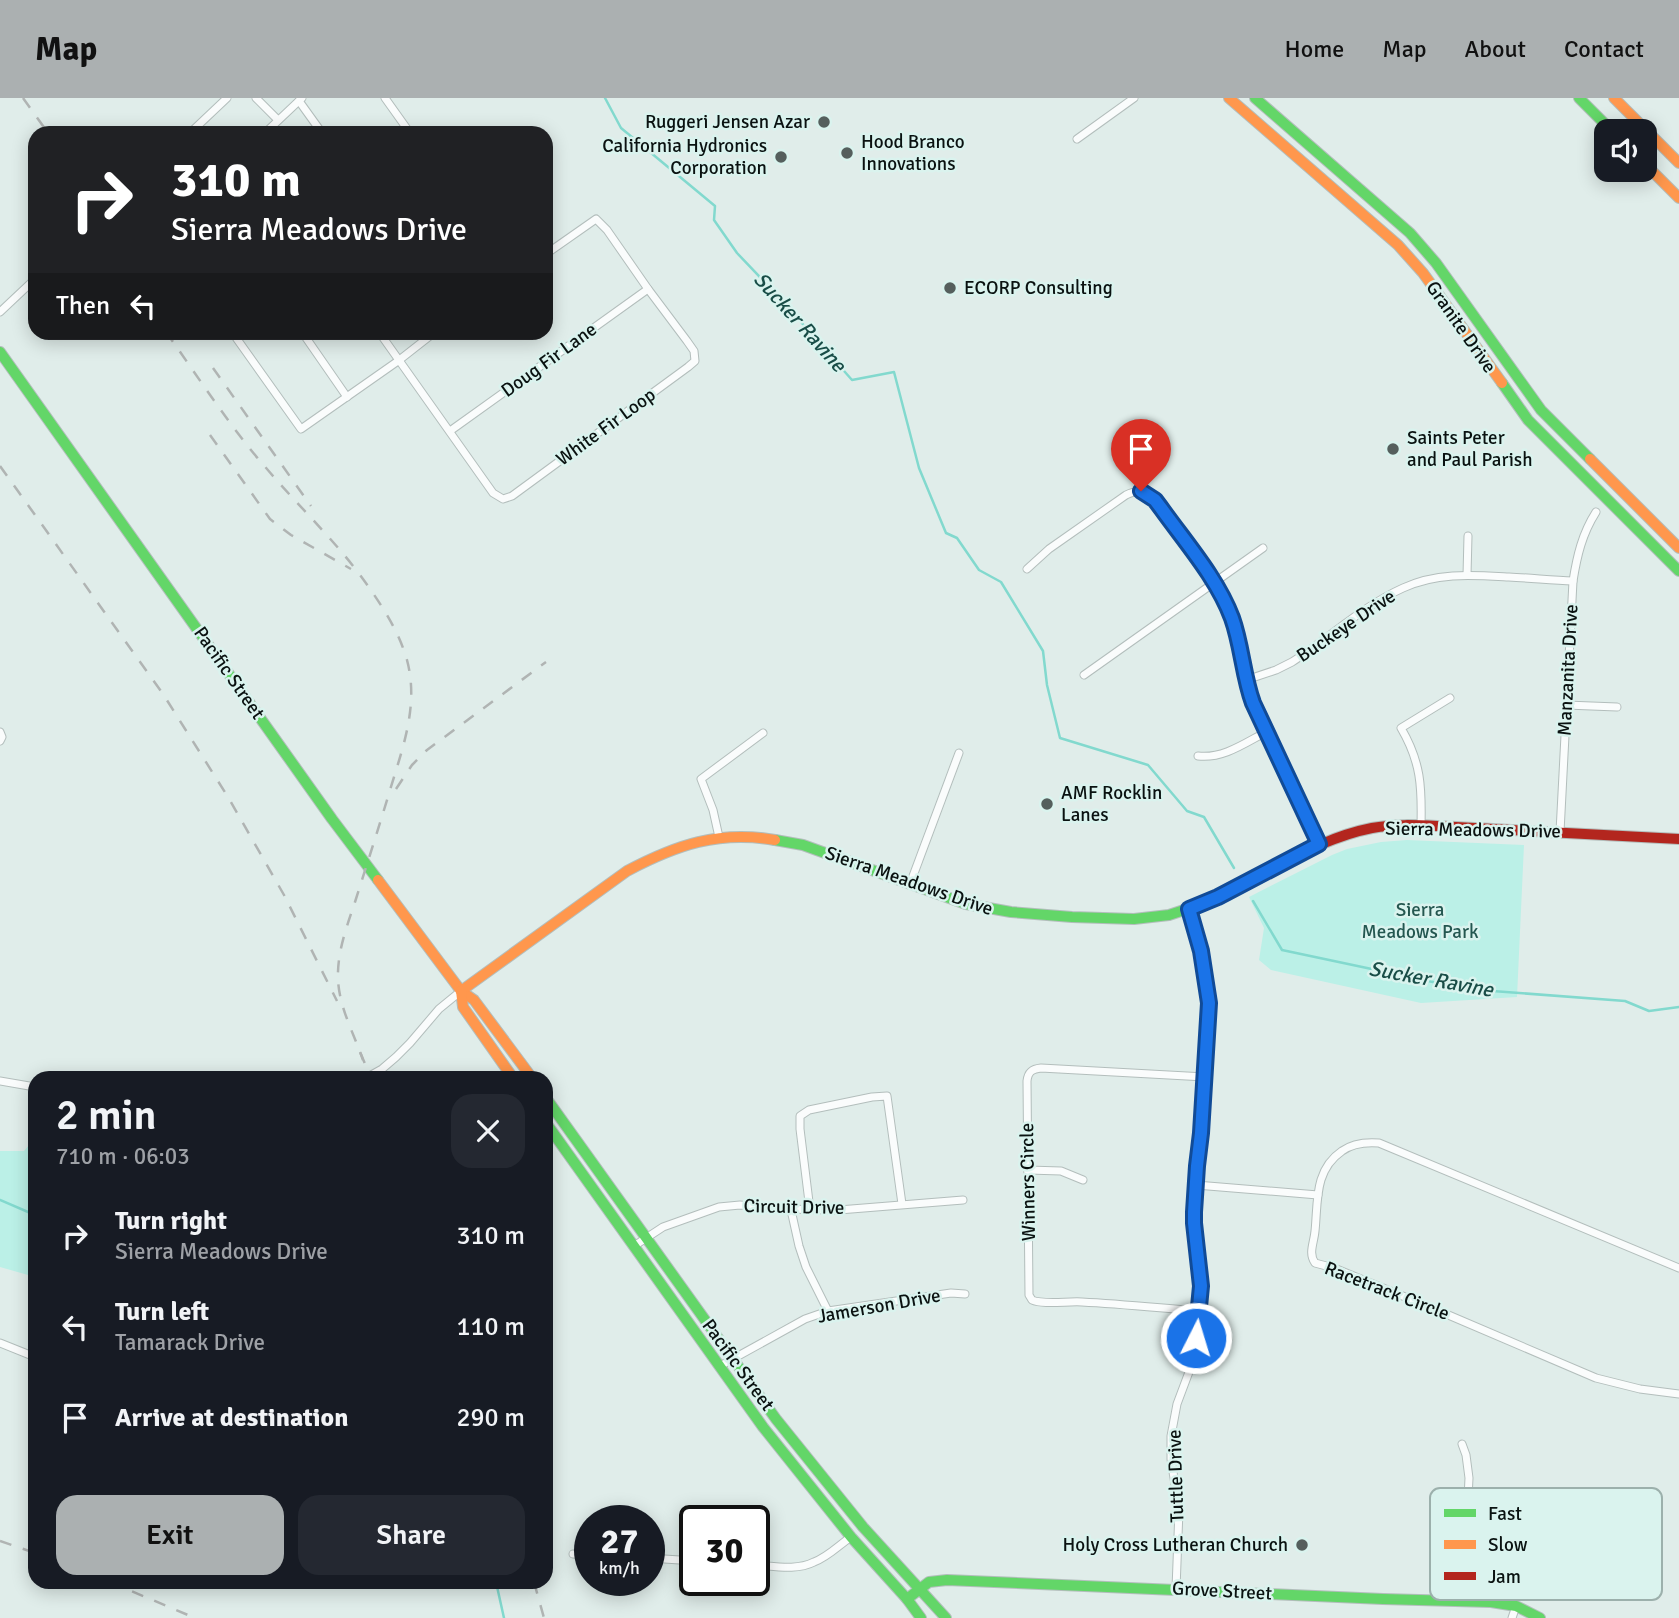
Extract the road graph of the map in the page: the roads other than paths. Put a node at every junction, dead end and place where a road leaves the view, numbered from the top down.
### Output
1 (227, 98) edge
2 (256, 98) edge
3 (385, 98) edge
4 (1134, 98) edge
5 (1229, 98) edge
6 (1255, 98) edge
7 (1579, 98) edge
8 (1614, 98) edge
9 (300, 100) edge
10 (1600, 119) edge
11 (278, 120) junction
12 (197, 126) edge
13 (272, 126) edge
14 (317, 126) edge
15 (405, 126) edge
16 (1077, 139) dead end
17 (1679, 163) edge
18 (1657, 176) edge
19 (1679, 198) edge
20 (553, 249) edge
21 (28, 286) edge
22 (648, 289) junction
23 (0, 312) edge
24 (238, 340) edge
25 (308, 340) edge
26 (384, 340) edge
27 (425, 340) edge
28 (0, 352) edge
29 (398, 361) junction
30 (347, 397) junction
31 (450, 431) junction
32 (1596, 513) dead end
33 (1468, 536) dead end
34 (1263, 548) dead end
35 (1679, 548) edge
36 (1027, 569) dead end
37 (1679, 571) edge
38 (1467, 575) junction
39 (1573, 581) junction
40 (1214, 582) junction
41 (1084, 676) dead end
42 (1246, 680) junction
43 (1450, 698) dead end
44 (1566, 705) junction
45 (1617, 707) dead end
46 (0, 732) edge
47 (1266, 732) junction
48 (763, 733) dead end
49 (0, 741) edge
50 (959, 753) dead end
51 (1198, 756) dead end
52 (1421, 826) junction
53 (1560, 832) junction
54 (719, 837) junction
55 (1679, 839) edge
56 (1319, 844) junction
57 (910, 884) junction
58 (1189, 909) junction
59 (461, 991) junction
60 (378, 1071) edge
61 (508, 1071) edge
62 (527, 1071) edge
63 (1205, 1077) junction
64 (0, 1081) edge
65 (28, 1086) edge
66 (553, 1108) edge
67 (553, 1134) edge
68 (1028, 1170) junction
69 (1083, 1180) dead end
70 (1196, 1185) junction
71 (1318, 1195) junction
72 (963, 1200) dead end
73 (902, 1204) junction
74 (791, 1210) junction
75 (810, 1210) junction
76 (647, 1237) junction
77 (634, 1246) junction
78 (1679, 1268) edge
79 (965, 1294) dead end
80 (828, 1311) junction
81 (1199, 1311) junction
82 (0, 1343) edge
83 (28, 1354) edge
84 (733, 1358) junction
85 (720, 1366) junction
86 (1679, 1394) edge
87 (1462, 1444) dead end
88 (1469, 1488) edge
89 (850, 1537) junction
90 (770, 1566) edge
91 (919, 1589) junction
92 (1176, 1589) junction
93 (907, 1599) junction
94 (1430, 1600) edge
95 (1463, 1600) edge
96 (1516, 1606) junction
97 (921, 1618) edge
98 (946, 1618) edge
99 (1511, 1618) edge
100 (1540, 1618) edge

1 - 12 street
2 - 11 street
3 - 15 street
4 - 16 street
5 - 37 main road, Granite Drive
6 - 35 main road, Granite Drive
7 - 10 main road
8 - 17 main road
9 - 11 street
9 - 14 street
11 - 13 street
18 - 19 main road
20 - 22 street, White Fir Loop
21 - 23 street
22 - 31 street, Doug Fir Lane
22 - 31 street, White Fir Loop
24 - 30 street
25 - 30 street
26 - 29 street, White Fir Loop
27 - 29 street
28 - 59 main road, Pacific Street
29 - 30 street
29 - 31 street, White Fir Loop
32 - 39 street, Manzanita Drive
33 - 38 street
34 - 40 street
36 - 40 street
38 - 39 street, Buckeye Drive
38 - 42 street, Buckeye Drive
39 - 44 street, Manzanita Drive
40 - 41 street
40 - 42 street
42 - 47 street
43 - 52 street
44 - 45 street
44 - 53 street, Manzanita Drive
46 - 49 street
47 - 51 street
47 - 56 street
48 - 54 street
50 - 57 street
52 - 53 main road, Sierra Meadows Drive
52 - 56 main road, Sierra Meadows Drive
53 - 55 main road, Sierra Meadows Drive
54 - 57 main road, Sierra Meadows Drive
54 - 59 main road, Sierra Meadows Drive
56 - 58 main road, Sierra Meadows Drive
57 - 58 main road, Sierra Meadows Drive
58 - 63 street, Tuttle Drive
59 - 60 street
59 - 61 main road, Pacific Street
59 - 62 main road, Pacific Street
63 - 68 street, Winners Circle
63 - 70 street, Tuttle Drive
64 - 65 street
66 - 76 main road, Pacific Street
67 - 77 main road, Pacific Street
68 - 69 street
68 - 81 street, Winners Circle
70 - 71 street
70 - 81 street, Tuttle Drive
71 - 78 street, Racetrack Circle
71 - 86 street, Racetrack Circle
72 - 73 street, Circuit Drive
73 - 75 street, Circuit Drive
73 - 75 street
74 - 75 street, Circuit Drive
74 - 76 street, Circuit Drive
74 - 80 street
76 - 77 street, Circuit Drive
76 - 84 main road, Pacific Street
77 - 85 main road, Pacific Street
79 - 80 street, Jamerson Drive
80 - 84 street, Jamerson Drive
81 - 92 street, Tuttle Drive
82 - 83 street
84 - 85 street, Jamerson Drive
84 - 91 main road, Pacific Street
85 - 89 main road, Pacific Street
87 - 88 street
89 - 90 street
89 - 93 main road, Pacific Street
91 - 92 main road, Grove Street
91 - 93 main road, Grove Street
91 - 98 main road, Pacific Street
92 - 94 main road, Grove Street
93 - 97 main road, Pacific Street
95 - 96 main road, Grove Street
96 - 99 street
96 - 100 main road, Grove Street

